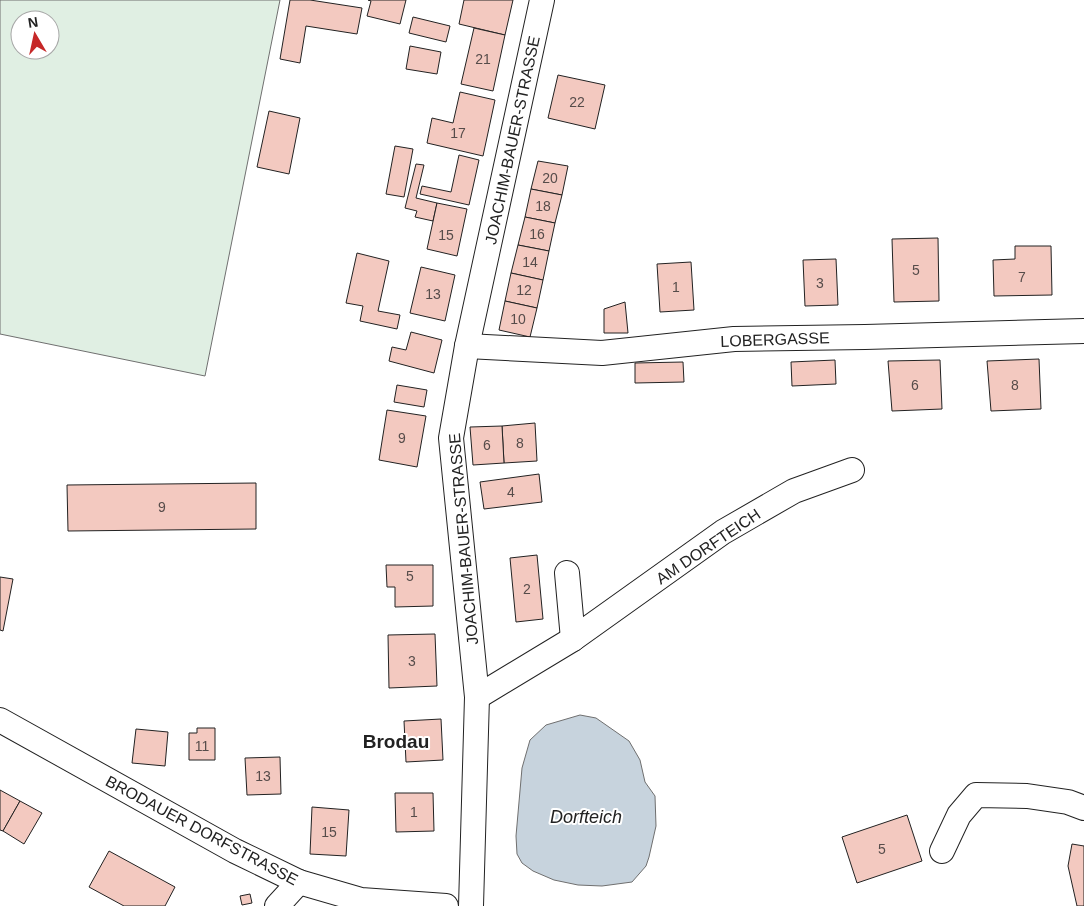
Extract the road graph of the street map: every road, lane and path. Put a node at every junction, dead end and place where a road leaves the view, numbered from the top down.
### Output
1 (542, 0) edge
2 (1084, 331) edge
3 (467, 346) junction
4 (852, 470) dead end
5 (567, 573) dead end
6 (573, 639) junction
7 (477, 697) junction
8 (0, 720) edge
9 (1084, 808) edge
10 (942, 851) dead end
11 (299, 882) junction
12 (276, 906) edge
13 (446, 906) edge
14 (471, 906) edge

1 - 3 street, JOACHIM-BAUER-STRASSE
2 - 3 street, LOBERGASSE
3 - 7 street, JOACHIM-BAUER-STRASSE
4 - 6 street, AM DORFTEICH
5 - 6 street
6 - 7 street, AM DORFTEICH
7 - 14 street, JOACHIM-BAUER-STRASSE
8 - 11 street, BRODAUER DORFSTRASSE
9 - 10 street
11 - 12 street
11 - 13 street, BRODAUER DORFSTRASSE

